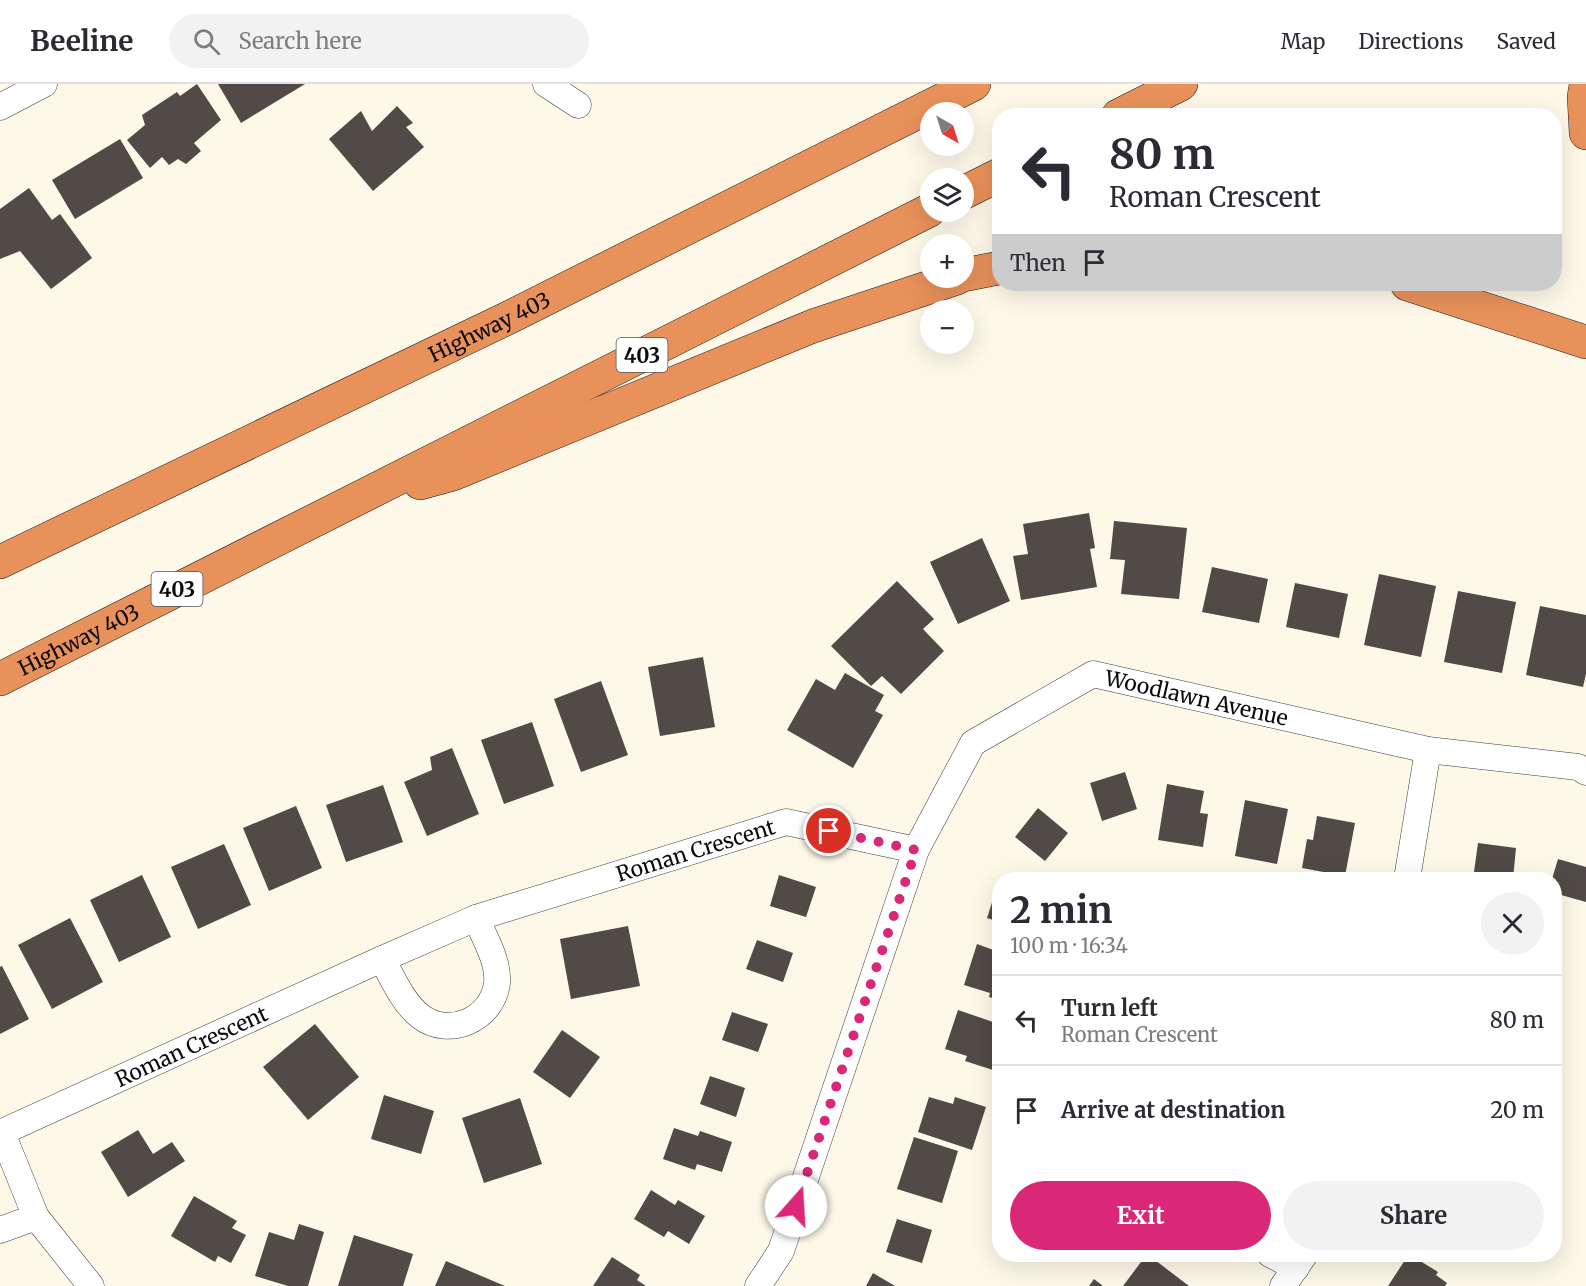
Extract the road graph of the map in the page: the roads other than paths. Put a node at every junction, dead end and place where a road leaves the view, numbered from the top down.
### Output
1 (44, 84) edge
2 (546, 84) edge
3 (974, 84) edge
4 (1181, 84) edge
5 (1586, 85) edge
6 (578, 105) dead end
7 (0, 107) edge
8 (1134, 108) edge
9 (1586, 133) edge
10 (992, 178) edge
11 (974, 188) edge
12 (920, 215) edge
13 (992, 270) edge
14 (974, 274) edge
15 (927, 288) edge
16 (1429, 291) edge
17 (1586, 342) edge
18 (354, 499) junction
19 (0, 562) edge
20 (0, 679) edge
21 (1428, 750) junction
22 (1586, 772) edge
23 (916, 850) junction
24 (1408, 872) edge
25 (476, 918) junction
26 (382, 959) junction
27 (1, 1133) edge
28 (36, 1217) junction
29 (0, 1230) edge
30 (91, 1286) edge
31 (758, 1286) edge

1 - 7 street
2 - 6 street
3 - 19 highway, Highway 403
4 - 8 highway
5 - 9 highway
10 - 11 highway
12 - 18 highway, Highway 403 / 403
13 - 14 highway
15 - 18 highway
16 - 17 highway
18 - 20 highway, Highway 403 / 403
21 - 22 street, Woodlawn Avenue
21 - 23 street, Woodlawn Avenue
21 - 24 street
23 - 25 street, Roman Crescent
23 - 31 street, Woodlawn Avenue
25 - 26 street, Roman Crescent
25 - 26 street
26 - 27 street, Roman Crescent
27 - 28 street, Roman Crescent
28 - 29 street
28 - 30 street, Roman Crescent

